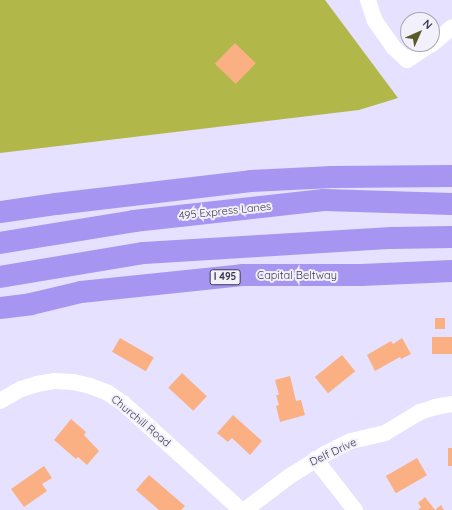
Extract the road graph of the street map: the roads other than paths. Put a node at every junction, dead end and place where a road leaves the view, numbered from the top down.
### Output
1 (368, 0) edge
2 (452, 27) edge
3 (440, 37) edge
4 (420, 52) edge
5 (452, 176) edge
6 (452, 204) edge
7 (0, 212) edge
8 (452, 237) edge
9 (0, 243) edge
10 (452, 271) edge
11 (0, 277) edge
12 (0, 308) edge
13 (0, 401) edge
14 (452, 404) edge
15 (315, 459) junction
16 (241, 510) edge
17 (245, 510) edge
18 (355, 510) edge

1 - 4 street
2 - 3 street
5 - 7 highway
6 - 9 highway, 495 Express Lanes
8 - 11 highway
10 - 12 highway, Capital Beltway / I 495
13 - 16 street, Churchill Road
14 - 15 street, Delf Drive
15 - 17 street, Delf Drive
15 - 18 street

